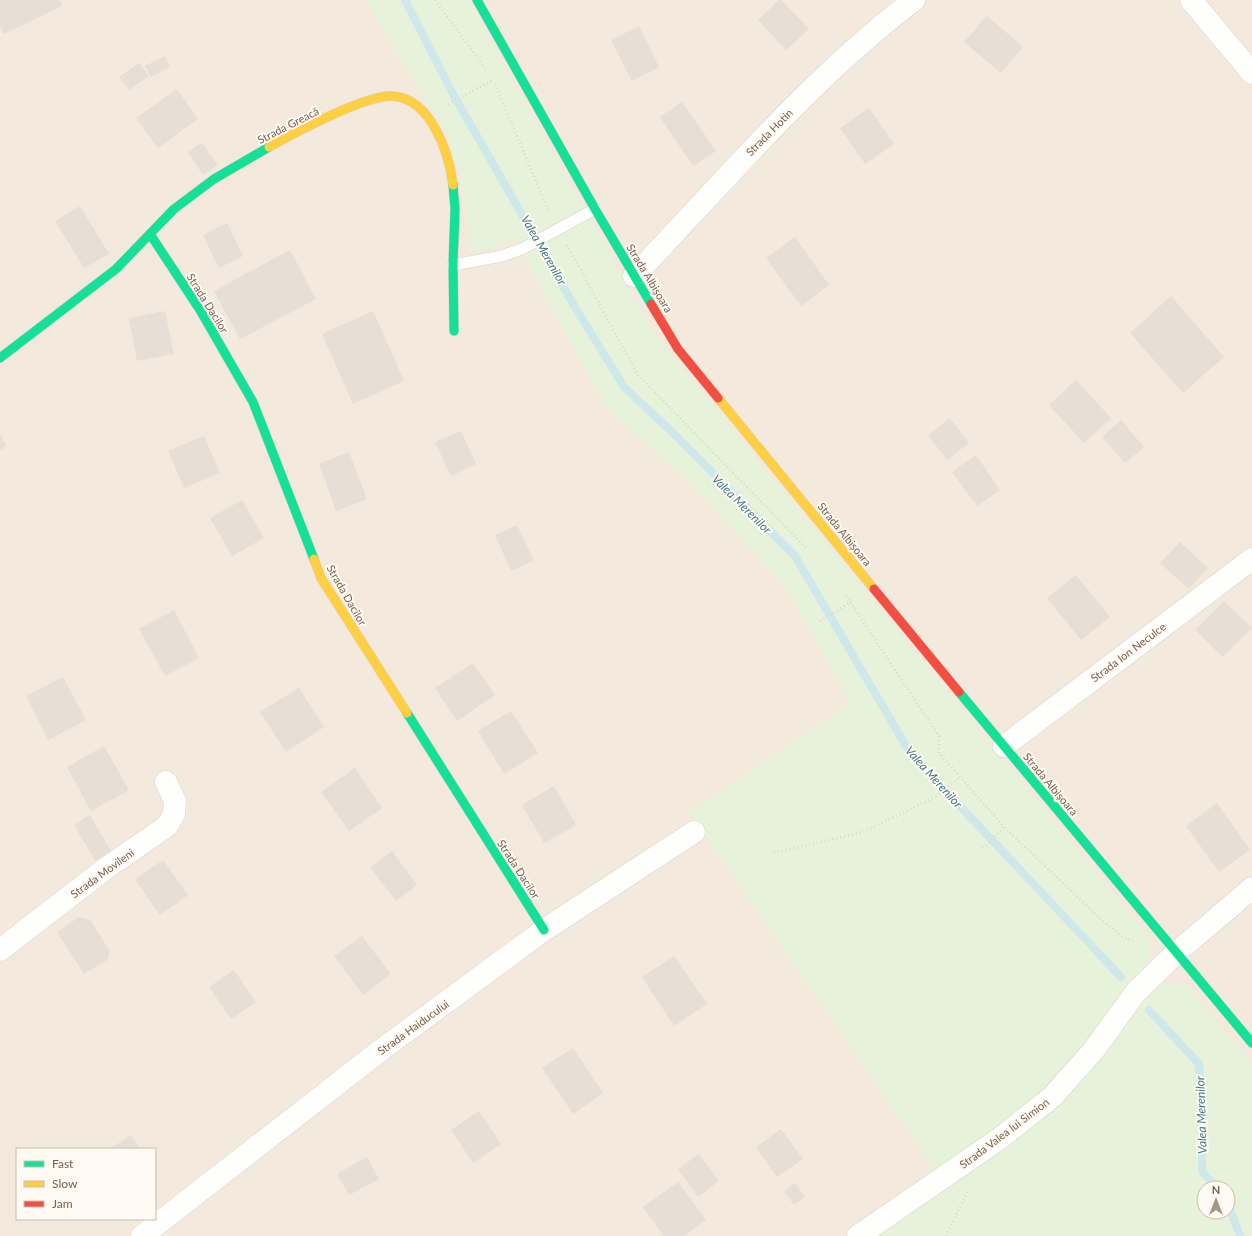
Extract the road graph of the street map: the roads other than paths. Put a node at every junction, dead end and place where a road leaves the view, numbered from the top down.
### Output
1 (477, 0) edge
2 (914, 0) edge
3 (1191, 0) edge
4 (1252, 73) edge
5 (595, 209) junction
6 (150, 234) junction
7 (453, 265) junction
8 (634, 276) junction
9 (454, 331) dead end
10 (0, 358) edge
11 (1252, 559) edge
12 (1004, 746) junction
13 (166, 782) dead end
14 (694, 832) dead end
15 (1252, 888) edge
16 (544, 930) junction
17 (0, 950) edge
18 (1176, 953) junction
19 (1252, 1043) edge
20 (142, 1236) edge
21 (858, 1236) edge

1 - 5 street, Strada Albișoara
2 - 8 street, Strada Hotin
3 - 4 street
5 - 7 lane
5 - 8 street, Strada Albișoara
6 - 7 street, Strada Greacă
6 - 10 street, Strada Greacă
6 - 16 street, Strada Dacilor
7 - 9 street, Strada Greacă
8 - 12 street, Strada Albișoara
11 - 12 street, Strada Ion Neculce
12 - 18 street, Strada Albișoara
13 - 17 street, Strada Movileni
14 - 16 street, Strada Haiducului
15 - 18 street, Strada Valea lui Simion
16 - 20 street, Strada Haiducului
18 - 19 street, Strada Albișoara
18 - 21 street, Strada Valea lui Simion

